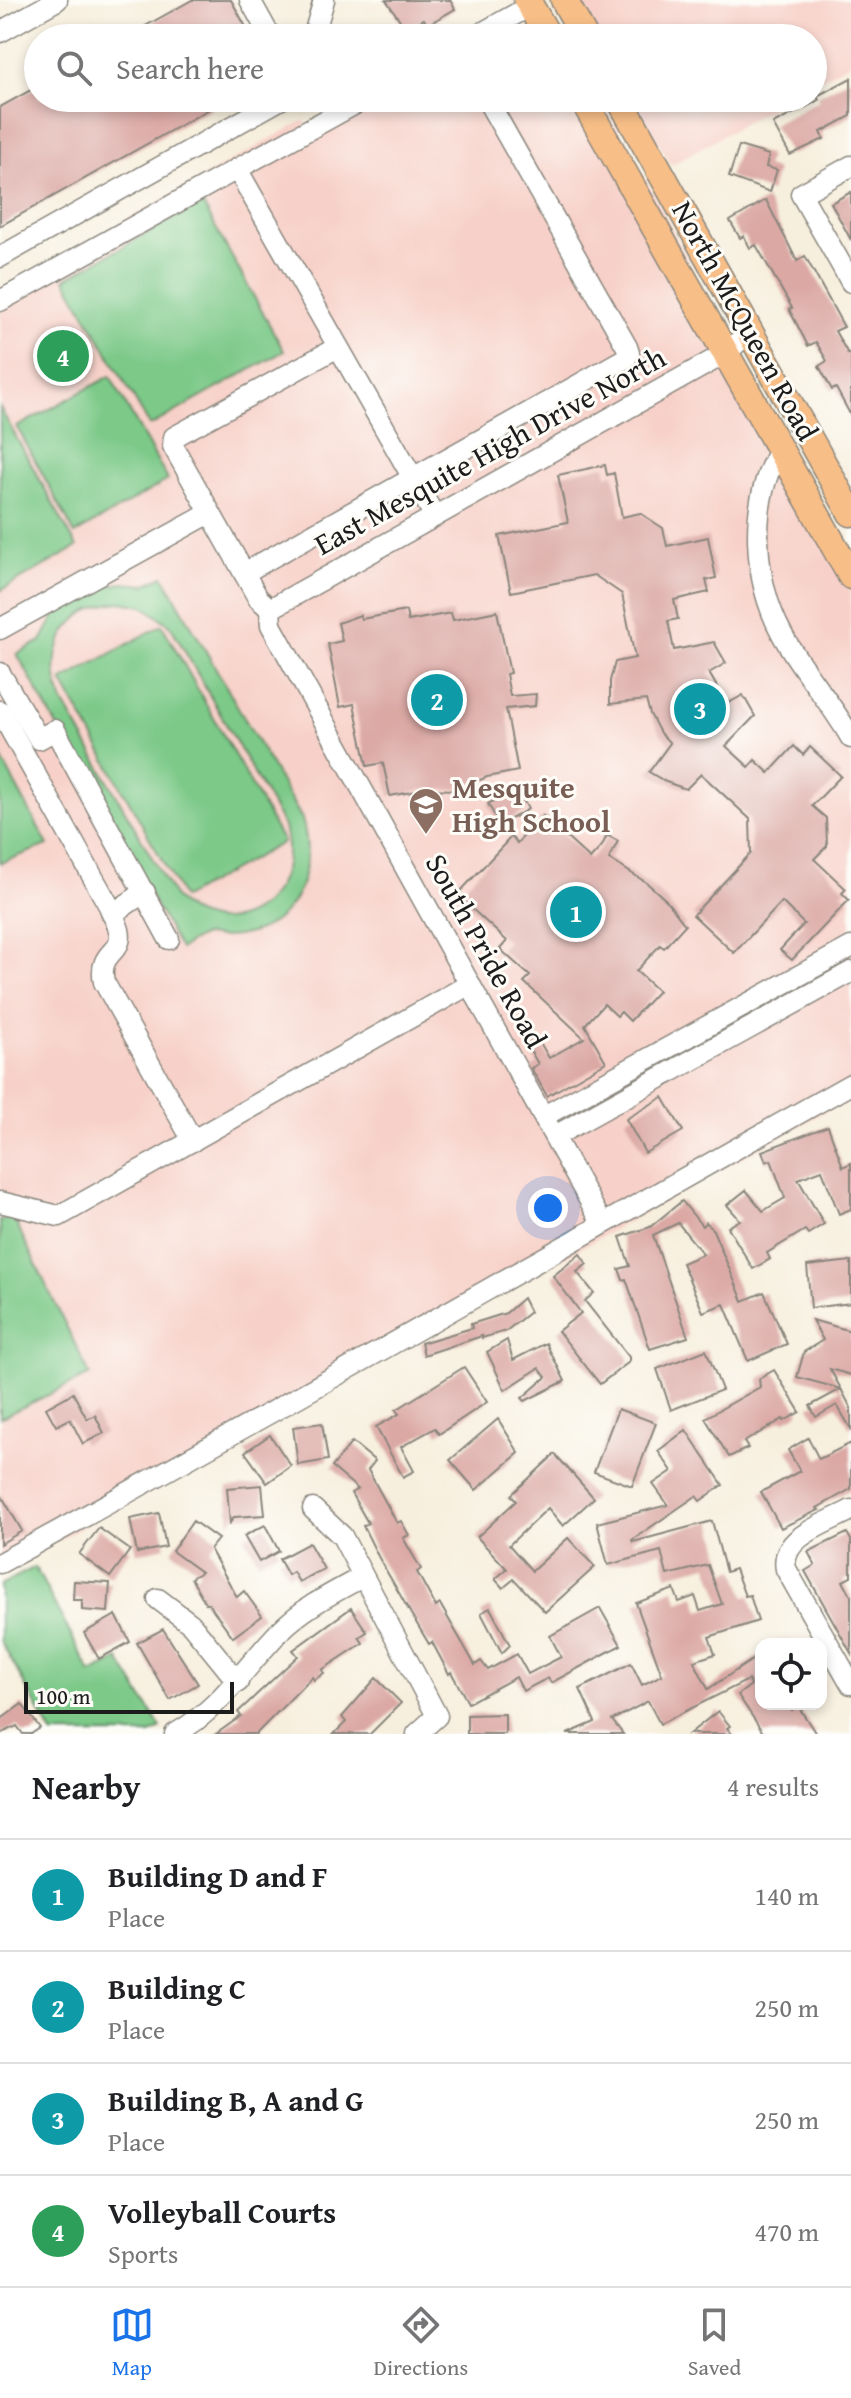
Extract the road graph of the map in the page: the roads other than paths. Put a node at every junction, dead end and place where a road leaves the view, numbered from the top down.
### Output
1 (57, 0) edge
2 (250, 0) edge
3 (324, 0) edge
4 (564, 0) edge
5 (529, 3) edge
6 (263, 24) edge
7 (317, 24) edge
8 (495, 24) edge
9 (541, 24) edge
10 (577, 24) edge
11 (0, 32) edge
12 (258, 112) edge
13 (341, 112) edge
14 (494, 112) edge
15 (590, 112) edge
16 (627, 112) edge
17 (851, 166) edge
18 (237, 169) junction
19 (0, 257) edge
20 (851, 282) edge
21 (0, 301) edge
22 (749, 332) junction
23 (338, 347) junction
24 (726, 353) junction
25 (780, 449) junction
26 (413, 479) junction
27 (210, 513) junction
28 (851, 513) edge
29 (434, 515) junction
30 (244, 573) junction
31 (851, 576) edge
32 (270, 617) junction
33 (0, 629) edge
34 (0, 673) edge
35 (0, 711) edge
36 (851, 738) edge
37 (145, 892) junction
38 (112, 914) junction
39 (169, 939) dead end
40 (851, 947) edge
41 (851, 972) edge
42 (470, 984) junction
43 (851, 1084) edge
44 (544, 1116) junction
45 (555, 1136) junction
46 (193, 1141) junction
47 (0, 1202) edge
48 (602, 1223) junction
49 (313, 1509) dead end
50 (851, 1510) edge
51 (0, 1563) edge
52 (362, 1577) junction
53 (158, 1599) dead end
54 (848, 1673) edge
55 (238, 1682) junction
56 (175, 1734) edge
57 (417, 1734) edge

1 - 11 street
2 - 6 street
3 - 7 street
4 - 10 main road
5 - 8 street
5 - 9 main road
12 - 19 street
13 - 18 street
14 - 26 street
15 - 24 main road, North McQueen Road
16 - 22 main road, North McQueen Road
17 - 20 street
18 - 21 street
18 - 23 street
22 - 24 street, East Mesquite High Drive North
22 - 28 main road, North McQueen Road
23 - 26 street
23 - 27 street, South Pride Road
24 - 25 main road, North McQueen Road
24 - 29 street, East Mesquite High Drive North
25 - 31 main road, North McQueen Road
25 - 36 street
26 - 29 street
26 - 30 street
27 - 30 street, South Pride Road
27 - 33 street
29 - 32 street, East Mesquite High Drive North
30 - 32 street, South Pride Road
32 - 42 street, South Pride Road
34 - 37 street
35 - 38 street
37 - 38 street
37 - 39 street
38 - 46 street
40 - 44 street
41 - 45 street
42 - 44 street, South Pride Road
42 - 46 street
43 - 48 street
44 - 45 street, South Pride Road
45 - 48 street, South Pride Road
46 - 47 street
48 - 51 street
49 - 52 street
50 - 54 street
52 - 55 street
52 - 57 street
53 - 55 street
55 - 56 street

